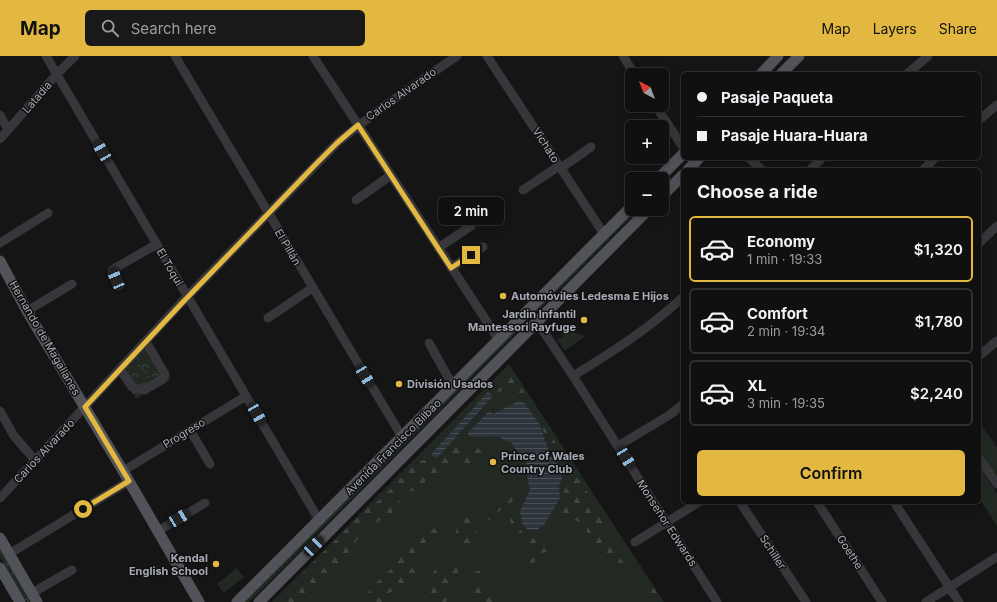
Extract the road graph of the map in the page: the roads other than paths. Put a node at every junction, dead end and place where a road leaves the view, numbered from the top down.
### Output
1 (46, 56) edge
2 (75, 56) edge
3 (175, 56) edge
4 (313, 56) edge
5 (457, 56) edge
6 (487, 56) edge
7 (799, 56) edge
8 (928, 56) edge
9 (627, 58) edge
10 (772, 58) edge
11 (632, 68) edge
12 (762, 72) edge
13 (783, 72) edge
14 (909, 72) edge
15 (57, 74) junction
16 (997, 105) edge
17 (660, 112) edge
18 (0, 115) edge
19 (981, 118) edge
20 (358, 125) junction
21 (8, 130) junction
22 (0, 139) edge
23 (681, 144) edge
24 (591, 147) dead end
25 (681, 156) edge
26 (697, 160) edge
27 (751, 160) edge
28 (820, 160) edge
29 (933, 160) edge
30 (560, 167) junction
31 (690, 168) edge
32 (760, 168) edge
33 (812, 168) edge
34 (925, 168) edge
35 (665, 172) edge
36 (391, 175) junction
37 (681, 177) edge
38 (669, 189) edge
39 (523, 190) dead end
40 (356, 200) dead end
41 (48, 213) dead end
42 (268, 213) junction
43 (625, 213) edge
44 (642, 216) edge
45 (471, 226) dead end
46 (997, 226) edge
47 (604, 234) junction
48 (981, 242) edge
49 (0, 243) edge
50 (157, 244) junction
51 (483, 247) dead end
52 (438, 248) junction
53 (0, 261) edge
54 (451, 268) junction
55 (116, 279) dead end
56 (72, 284) dead end
57 (312, 288) junction
58 (188, 297) junction
59 (541, 298) junction
60 (681, 299) edge
61 (27, 311) junction
62 (268, 318) dead end
63 (538, 323) junction
64 (499, 340) junction
65 (997, 341) edge
66 (146, 342) junction
67 (429, 343) dead end
68 (981, 354) edge
69 (120, 369) junction
70 (573, 376) junction
71 (453, 386) junction
72 (246, 396) junction
73 (681, 406) edge
74 (85, 407) junction
75 (0, 411) edge
76 (190, 430) junction
77 (402, 437) junction
78 (618, 446) junction
79 (35, 460) junction
80 (981, 461) edge
81 (210, 464) dead end
82 (123, 471) junction
83 (129, 481) junction
84 (997, 484) edge
85 (0, 498) edge
86 (204, 503) dead end
87 (696, 504) edge
88 (741, 504) edge
89 (818, 504) edge
90 (895, 504) edge
91 (319, 520) junction
92 (666, 522) junction
93 (158, 531) junction
94 (0, 538) edge
95 (635, 542) dead end
96 (10, 554) junction
97 (997, 557) edge
98 (0, 568) edge
99 (72, 570) dead end
100 (949, 587) junction
101 (35, 598) edge
102 (20, 602) edge
103 (199, 602) edge
104 (237, 602) edge
105 (259, 602) edge
106 (717, 602) edge
107 (806, 602) edge
108 (882, 602) edge
109 (926, 602) edge
110 (959, 602) edge

1 - 15 street, El Toqui
2 - 15 street, Latadía
3 - 42 street, El Pillán
4 - 20 street
5 - 20 street, Carlos Alvarado
6 - 30 street, Vichato
7 - 13 main road
8 - 14 street
9 - 11 street
10 - 12 main road
15 - 21 street, Latadía
15 - 50 street, El Toqui
16 - 19 street
17 - 23 street
18 - 21 street
20 - 36 street
20 - 42 street, Carlos Alvarado
21 - 22 street, Latadía
24 - 30 street
25 - 35 main road
26 - 31 main road
27 - 32 street
28 - 33 street
29 - 34 street
30 - 39 street
30 - 47 street, Vichato
36 - 40 street
36 - 52 street
37 - 38 main road
41 - 49 street
42 - 57 street, El Pillán
42 - 58 street, Carlos Alvarado
43 - 47 main road, Avenida Francisco Bilbao
44 - 63 main road, Avenida Francisco Bilbao
45 - 52 street
46 - 48 street
47 - 59 main road, Avenida Francisco Bilbao
50 - 55 street
50 - 58 street, El Toqui
51 - 54 street
52 - 54 street
53 - 61 main road, Hernando de Magallanes
54 - 64 street
56 - 61 street
57 - 62 street
57 - 77 street, El Pillán
58 - 66 street, Carlos Alvarado
58 - 72 street, El Toqui
59 - 63 main road
59 - 64 main road, Avenida Francisco Bilbao
60 - 70 street
61 - 74 main road, Hernando de Magallanes
63 - 70 street, Monseñor Edwards
63 - 105 main road, Avenida Francisco Bilbao
64 - 71 main road, Avenida Francisco Bilbao
65 - 68 street
66 - 69 street, Carlos Alvarado
66 - 69 street
67 - 71 street
69 - 74 street, Carlos Alvarado
70 - 78 street, Monseñor Edwards
71 - 77 main road, Avenida Francisco Bilbao
72 - 76 street, Progreso
72 - 91 street, El Toqui
73 - 78 street
74 - 79 street, Carlos Alvarado
74 - 82 main road, Hernando de Magallanes
75 - 79 street
76 - 81 street
76 - 82 street, Progreso
77 - 91 main road, Avenida Francisco Bilbao
78 - 92 street, Monseñor Edwards
79 - 85 street, Carlos Alvarado
80 - 84 street
82 - 83 main road, Hernando de Magallanes
83 - 93 main road, Hernando de Magallanes
83 - 96 street
86 - 93 street
87 - 92 street
88 - 107 street, Schiller
89 - 108 street, Goethe
90 - 100 street
91 - 104 main road, Avenida Francisco Bilbao
92 - 95 street
92 - 106 street, Monseñor Edwards
93 - 103 main road, Hernando de Magallanes
94 - 96 main road
96 - 101 main road
97 - 100 street
98 - 102 main road
99 - 101 street
100 - 109 street
100 - 110 street

